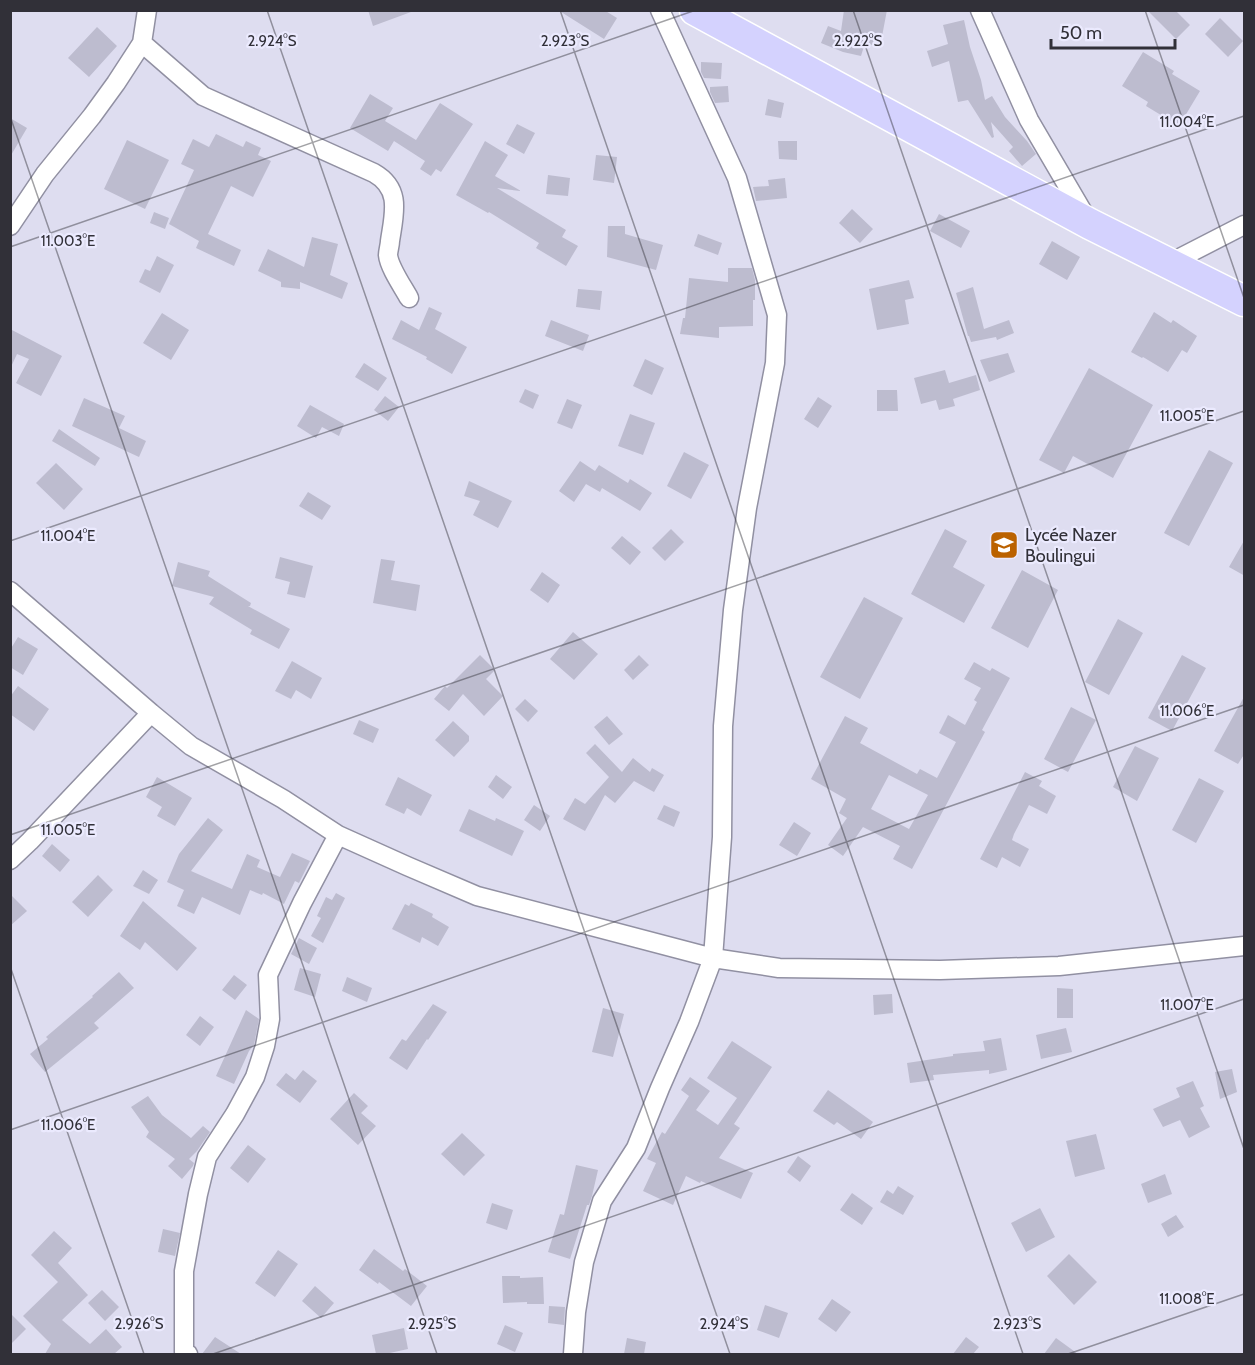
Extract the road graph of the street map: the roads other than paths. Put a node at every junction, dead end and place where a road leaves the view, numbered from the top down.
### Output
1 (147, 10) edge
2 (660, 10) edge
3 (694, 10) edge
4 (980, 10) edge
5 (142, 43) junction
6 (1090, 224) junction
7 (1245, 225) edge
8 (10, 226) edge
9 (1170, 263) junction
10 (409, 298) dead end
11 (1245, 301) edge
12 (10, 591) edge
13 (151, 713) junction
14 (338, 835) junction
15 (10, 860) edge
16 (1245, 946) edge
17 (713, 958) junction
18 (188, 1354) edge
19 (573, 1354) edge

1 - 5 street
2 - 17 street
3 - 6 highway
4 - 6 street
5 - 8 street
5 - 10 street
6 - 9 highway
7 - 9 street
9 - 11 highway
12 - 13 street
13 - 14 street
13 - 15 street
14 - 17 street
14 - 18 street
16 - 17 street
17 - 19 street

